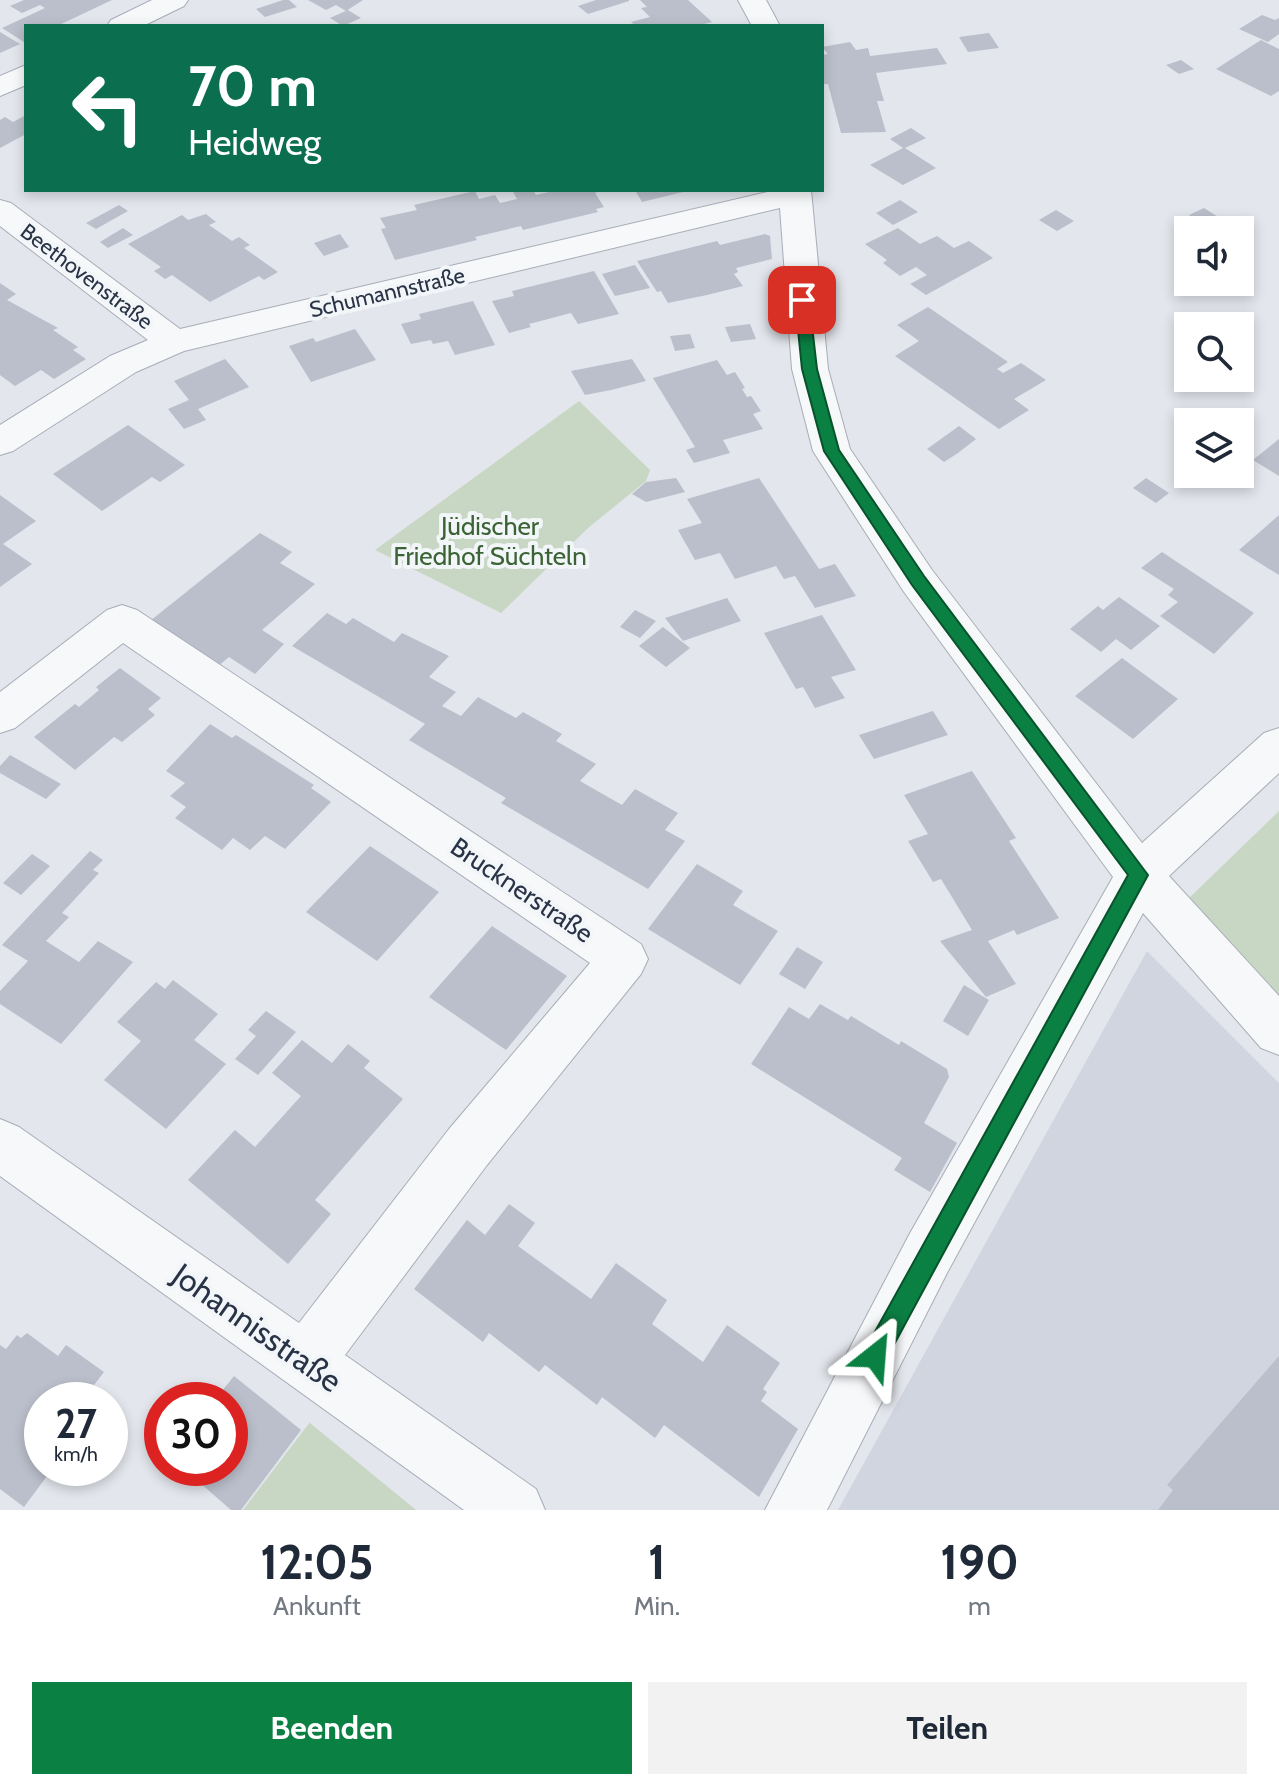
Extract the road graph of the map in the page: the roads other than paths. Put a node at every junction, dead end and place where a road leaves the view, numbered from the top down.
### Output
1 (174, 0) edge
2 (752, 0) edge
3 (125, 24) edge
4 (765, 24) edge
5 (24, 75) edge
6 (0, 87) edge
7 (795, 192) edge
8 (0, 210) edge
9 (174, 342) junction
10 (0, 442) edge
11 (0, 716) edge
12 (1279, 746) edge
13 (1139, 875) junction
14 (1279, 1032) edge
15 (0, 1145) edge
16 (305, 1362) junction
17 (515, 1510) edge
18 (795, 1510) edge

1 - 3 street
2 - 4 street
5 - 6 street
7 - 9 street, Schumannstraße
7 - 13 street
8 - 9 street, Beethovenstraße
9 - 10 street, Schumannstraße
11 - 16 street, Brucknerstraße
12 - 13 street
13 - 14 street
13 - 18 street
15 - 16 street, Johannisstraße
16 - 17 street, Johannisstraße

